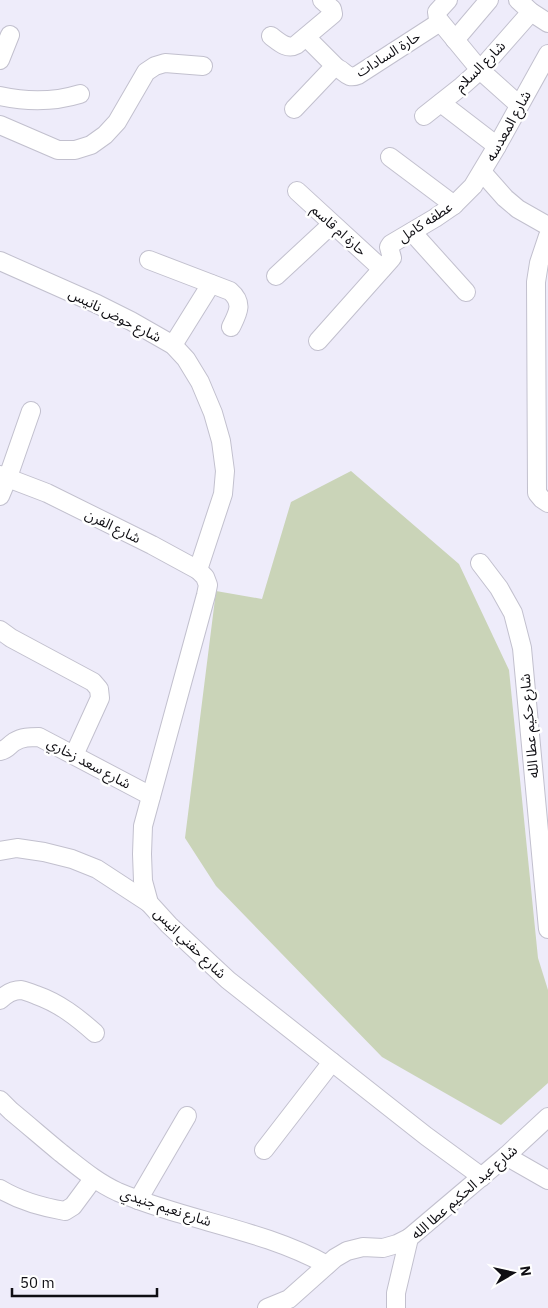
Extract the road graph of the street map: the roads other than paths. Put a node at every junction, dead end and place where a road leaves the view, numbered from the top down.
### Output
1 (322, 0) edge
2 (448, 0) edge
3 (489, 0) edge
4 (518, 0) edge
5 (531, 12) junction
6 (440, 22) junction
7 (548, 23) edge
8 (10, 35) dead end
9 (271, 36) dead end
10 (455, 40) junction
11 (301, 41) junction
12 (548, 54) edge
13 (0, 60) edge
14 (203, 66) dead end
15 (336, 67) junction
16 (480, 70) junction
17 (80, 94) dead end
18 (0, 96) edge
19 (441, 103) junction
20 (519, 105) junction
21 (294, 109) dead end
22 (424, 116) dead end
23 (0, 125) edge
24 (497, 146) junction
25 (390, 157) dead end
26 (482, 172) junction
27 (297, 192) dead end
28 (454, 205) junction
29 (332, 224) junction
30 (548, 226) edge
31 (412, 232) junction
32 (548, 236) edge
33 (0, 260) edge
34 (149, 260) dead end
35 (382, 269) junction
36 (276, 276) dead end
37 (211, 284) junction
38 (466, 292) dead end
39 (231, 327) dead end
40 (318, 341) dead end
41 (174, 345) junction
42 (31, 411) dead end
43 (543, 440) edge
44 (4, 476) edge
45 (0, 496) edge
46 (548, 503) edge
47 (480, 563) dead end
48 (198, 570) junction
49 (0, 630) edge
50 (0, 751) edge
51 (74, 755) junction
52 (151, 796) junction
53 (0, 851) edge
54 (150, 903) junction
55 (548, 929) edge
56 (0, 1000) edge
57 (95, 1033) dead end
58 (332, 1062) junction
59 (0, 1100) edge
60 (187, 1116) dead end
61 (548, 1117) edge
62 (264, 1150) dead end
63 (506, 1156) junction
64 (482, 1177) junction
65 (93, 1178) junction
66 (548, 1180) edge
67 (0, 1189) edge
68 (138, 1200) junction
69 (410, 1238) junction
70 (327, 1265) junction
71 (267, 1308) edge
72 (396, 1308) edge

1 - 11 street
2 - 6 street
3 - 10 street
4 - 5 street
5 - 7 street
5 - 16 street, شارع السلام
6 - 10 street
6 - 15 street, حارة السادات
8 - 13 street
9 - 11 street
10 - 16 street
11 - 15 street
12 - 20 street, شارع المعدسه
14 - 23 street
15 - 21 street, حارة السادات
16 - 19 street, شارع السلام
16 - 20 street
17 - 18 street
19 - 22 street, شارع السلام
19 - 24 street
20 - 24 street, شارع المعدسه
24 - 26 street, شارع المعدسه
25 - 28 street
26 - 28 street, عطفه كامل
26 - 30 street
27 - 29 street, حارة ام قاسم
28 - 31 street, عطفه كامل
29 - 35 street, حارة ام قاسم
29 - 36 street
31 - 35 street, عطفه كامل
31 - 38 street
32 - 43 street
33 - 41 street, شارع حوض نانيس
34 - 37 street
35 - 40 street, عطفه كامل
37 - 39 street
37 - 41 street
41 - 48 street, شارع حوض نانيس
42 - 44 street
43 - 46 street
44 - 45 street
44 - 48 street, شارع الفرن
47 - 55 street, شارع حكيم عطا الله
48 - 52 street, شارع حفني انيس
49 - 51 street
50 - 51 street, شارع سعد زخاري
51 - 52 street, شارع سعد زخاري
52 - 54 street, شارع حفني انيس
53 - 54 street
54 - 58 street, شارع حفني انيس
56 - 57 street
58 - 62 street
58 - 64 street, شارع حفني انيس
59 - 65 street, شارع نعيم جنيدي
60 - 68 street
61 - 63 street, شارع عبد الحكيم عطا الله
63 - 64 street, شارع عبد الحكيم عطا الله
63 - 66 street
64 - 69 street, شارع عبد الحكيم عطا الله
65 - 67 street
65 - 68 street, شارع نعيم جنيدي
68 - 70 street, شارع نعيم جنيدي
69 - 70 street
69 - 72 street, شارع عبد الحكيم عطا الله
70 - 71 street

